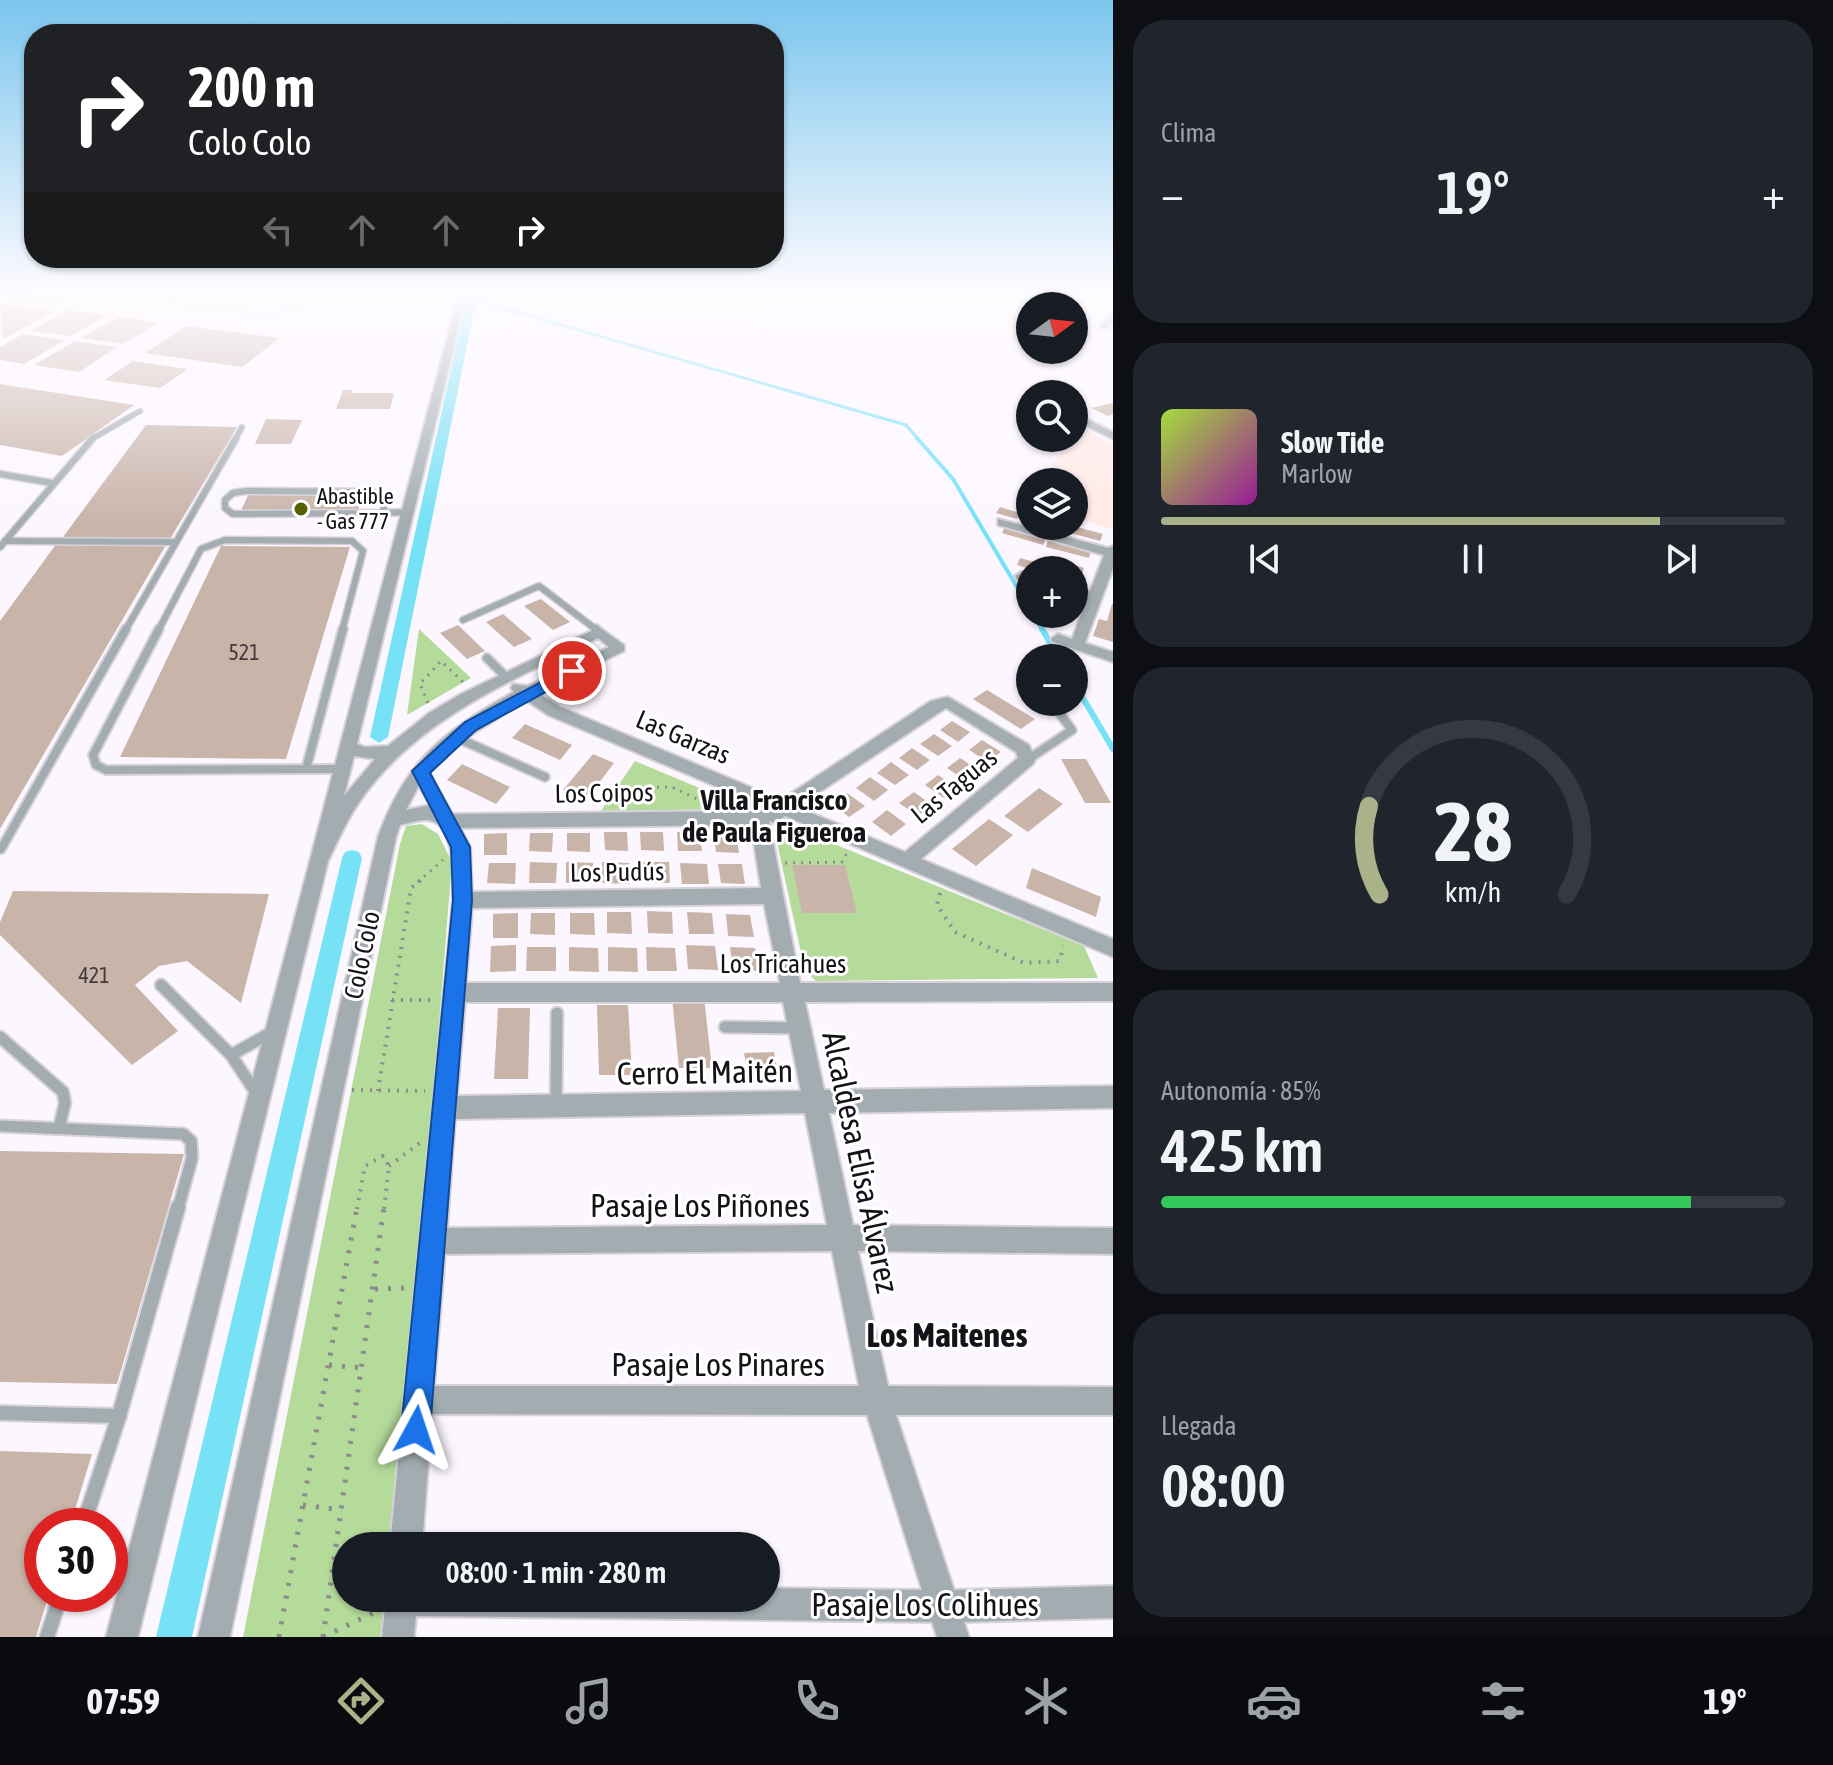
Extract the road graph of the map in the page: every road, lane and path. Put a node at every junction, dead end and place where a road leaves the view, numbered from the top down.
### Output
1 (444, 369) edge
2 (140, 411) dead end
3 (1088, 423) edge
4 (242, 427) dead end
5 (1113, 436) edge
6 (0, 474) edge
7 (52, 483) junction
8 (408, 512) junction
9 (383, 513) junction
10 (1002, 522) dead end
11 (175, 542) junction
12 (3, 544) edge
13 (1113, 552) edge
14 (1109, 572) edge
15 (1088, 595) edge
16 (1095, 597) junction
17 (463, 620) dead end
18 (599, 632) junction
19 (1058, 639) dead end
20 (1074, 644) edge
21 (1077, 644) edge
22 (1088, 649) edge
23 (1113, 657) edge
24 (487, 658) dead end
25 (514, 683) junction
26 (467, 686) dead end
27 (430, 707) dead end
28 (1063, 716) edge
29 (455, 737) junction
30 (348, 747) junction
31 (391, 752) junction
32 (1027, 760) junction
33 (306, 769) junction
34 (342, 769) junction
35 (420, 771) junction
36 (545, 777) dead end
37 (705, 790) dead end
38 (756, 798) junction
39 (780, 809) junction
40 (617, 818) junction
41 (394, 819) junction
42 (449, 821) junction
43 (760, 826) junction
44 (460, 845) junction
45 (1, 849) edge
46 (847, 853) dead end
47 (320, 859) junction
48 (907, 861) junction
49 (777, 863) dead end
50 (940, 893) dead end
51 (772, 896) junction
52 (463, 900) junction
53 (1064, 946) dead end
54 (1112, 951) edge
55 (161, 985) dead end
56 (791, 992) junction
57 (1113, 992) edge
58 (453, 997) junction
59 (392, 1000) junction
60 (557, 1013) dead end
61 (725, 1027) dead end
62 (799, 1028) junction
63 (277, 1029) junction
64 (0, 1037) edge
65 (231, 1055) junction
66 (332, 1090) junction
67 (378, 1091) junction
68 (1113, 1097) edge
69 (259, 1098) junction
70 (814, 1102) junction
71 (556, 1106) junction
72 (443, 1109) junction
73 (0, 1126) edge
74 (59, 1128) junction
75 (389, 1166) junction
76 (841, 1238) junction
77 (431, 1241) junction
78 (1113, 1241) edge
79 (428, 1287) junction
80 (375, 1289) junction
81 (329, 1365) junction
82 (363, 1368) junction
83 (876, 1399) junction
84 (418, 1400) junction
85 (1113, 1401) edge
86 (0, 1413) edge
87 (119, 1416) junction
88 (303, 1505) junction
89 (89, 1508) edge
90 (342, 1510) junction
91 (407, 1532) edge
92 (1113, 1602) edge
93 (780, 1604) edge
94 (942, 1606) junction
95 (55, 1612) edge
96 (375, 1612) edge
97 (401, 1612) edge
98 (47, 1637) edge
99 (122, 1637) edge
100 (214, 1637) edge
101 (279, 1637) edge
102 (323, 1637) edge
103 (398, 1637) edge
104 (953, 1637) edge

1 - 8 street, Colo Colo
2 - 7 lane
3 - 5 street
4 - 11 lane
6 - 7 lane
7 - 12 lane
8 - 9 lane
8 - 30 street, Colo Colo
9 - 9 lane
10 - 13 street
11 - 12 lane
11 - 45 lane
13 - 14 street
14 - 16 street
15 - 16 street
16 - 21 street
17 - 18 lane
18 - 25 street, Colo Colo
18 - 25 street, Colo Colo
19 - 20 street
22 - 23 street
24 - 25 lane
25 - 29 street, Colo Colo
25 - 31 street, Colo Colo
25 - 38 street, Las Garzas
26 - 27 path
28 - 32 lane
29 - 35 street, Colo Colo
29 - 36 lane
30 - 31 street
30 - 34 street, Colo Colo
31 - 47 street, Colo Colo
32 - 39 street, Las Taguas
32 - 48 street, Las Taguas
33 - 33 lane
33 - 34 lane
34 - 47 street, Colo Colo
35 - 41 street, Colo Colo
35 - 42 street
37 - 40 path
38 - 39 street, Las Garzas
38 - 43 street, Alcaldesa Elisa Álvarez
39 - 43 street
39 - 48 street, Las Garzas
40 - 42 street, Los Coipos
40 - 43 street, Los Coipos
41 - 42 street, Los Coipos
41 - 66 street, Colo Colo
42 - 44 street
43 - 51 street, Alcaldesa Elisa Álvarez
44 - 52 street
44 - 59 path
46 - 49 path
47 - 63 street, Colo Colo
48 - 54 street, Las Garzas
50 - 53 path
51 - 52 street, Los Pudús
51 - 56 street, Alcaldesa Elisa Álvarez
52 - 58 street
55 - 65 lane
56 - 57 street, Los Tricahues
56 - 58 street, Los Tricahues
56 - 62 street, Alcaldesa Elisa Álvarez
58 - 59 path
58 - 72 street
59 - 67 path
60 - 71 lane
61 - 62 lane
62 - 70 street, Alcaldesa Elisa Álvarez
63 - 65 lane
63 - 69 street, Colo Colo
64 - 74 lane
65 - 69 lane
66 - 67 path
66 - 100 street, Colo Colo
67 - 72 path
68 - 70 street, Cerro El Maitén
69 - 99 street, Colo Colo
70 - 71 street, Cerro El Maitén
70 - 76 street, Alcaldesa Elisa Álvarez
71 - 72 street, Cerro El Maitén
72 - 75 path
72 - 77 street
73 - 74 lane
74 - 87 lane
75 - 80 path
75 - 81 path
76 - 77 street, Pasaje Los Piñones
76 - 78 street, Pasaje Los Piñones
76 - 83 street, Alcaldesa Elisa Álvarez
77 - 79 street
79 - 80 path
79 - 84 street
80 - 82 path
81 - 82 path
81 - 88 path
82 - 90 path
83 - 84 street, Pasaje Los Pinares
83 - 85 street, Pasaje Los Pinares
83 - 94 street, Alcaldesa Elisa Álvarez
84 - 91 street
86 - 87 lane
87 - 89 lane
88 - 90 path
88 - 101 path
90 - 102 path
92 - 94 street, Pasaje Los Colihues
93 - 94 street, Pasaje Los Colihues
94 - 104 street, Alcaldesa Elisa Álvarez
95 - 98 lane
96 - 102 path
97 - 103 street

